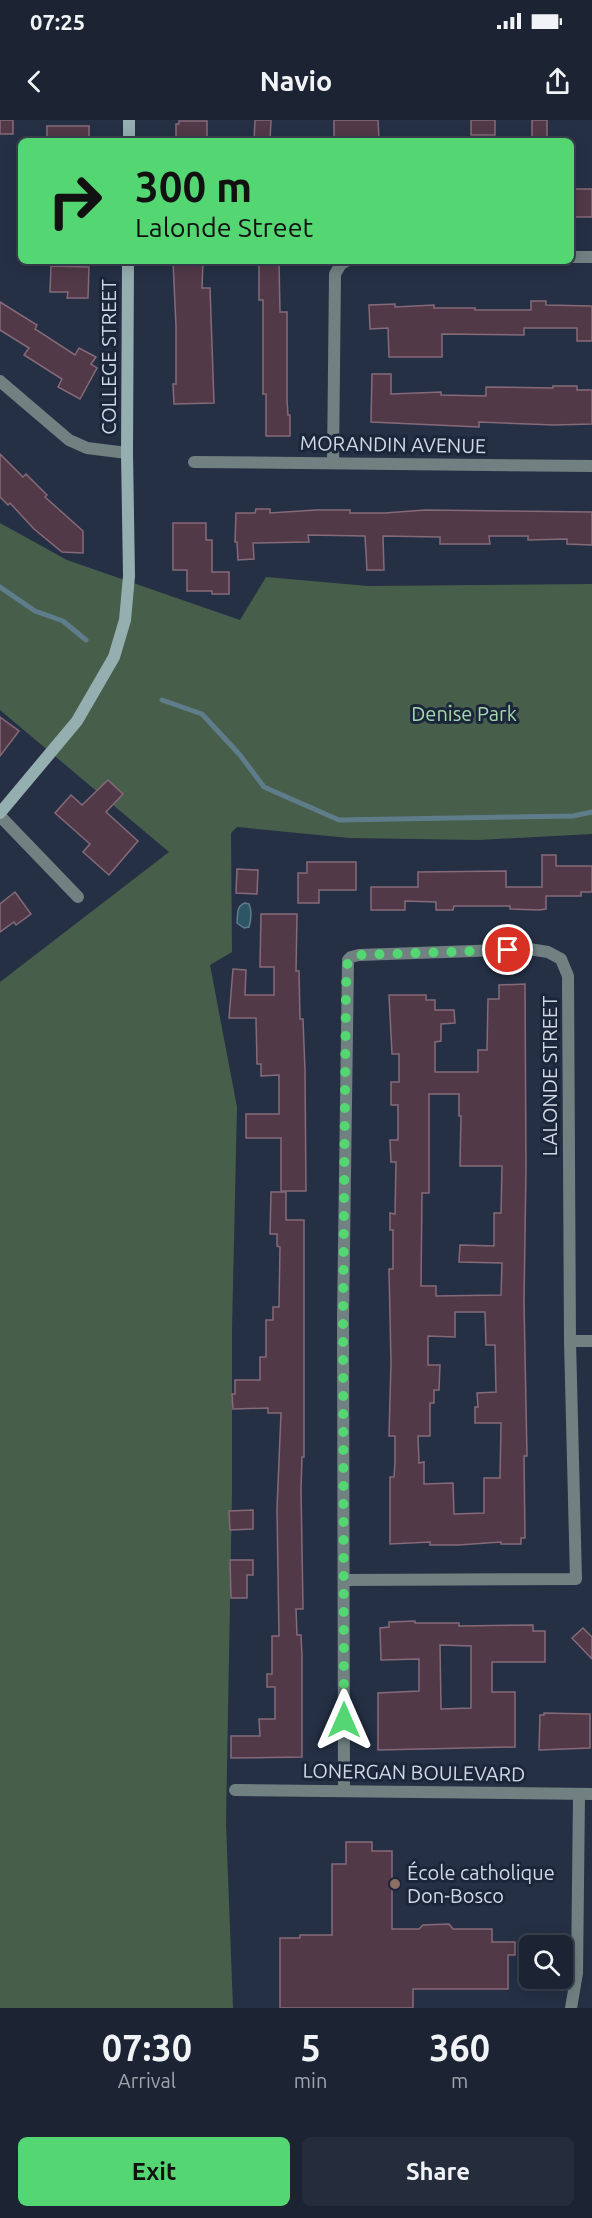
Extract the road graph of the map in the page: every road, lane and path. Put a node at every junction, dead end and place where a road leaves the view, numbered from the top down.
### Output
1 (129, 120) edge
2 (129, 138) edge
3 (574, 257) edge
4 (592, 257) edge
5 (128, 264) edge
6 (341, 264) edge
7 (0, 381) edge
8 (126, 453) junction
9 (194, 462) dead end
10 (333, 462) junction
11 (592, 466) edge
12 (0, 815) edge
13 (78, 897) dead end
14 (570, 1341) junction
15 (592, 1341) edge
16 (344, 1580) junction
17 (235, 1790) dead end
18 (344, 1790) junction
19 (586, 1795) edge
20 (571, 2008) edge

1 - 2 street
3 - 4 street
5 - 8 street, COLLEGE STREET
6 - 10 street
7 - 8 street
8 - 12 street, COLLEGE STREET
9 - 10 street, MORANDIN AVENUE
10 - 11 street, MORANDIN AVENUE
12 - 13 street
14 - 15 street
14 - 16 street
14 - 16 street, LALONDE STREET
16 - 18 street, LALONDE STREET
17 - 18 street, LONERGAN BOULEVARD
18 - 19 street, LONERGAN BOULEVARD
19 - 20 street

